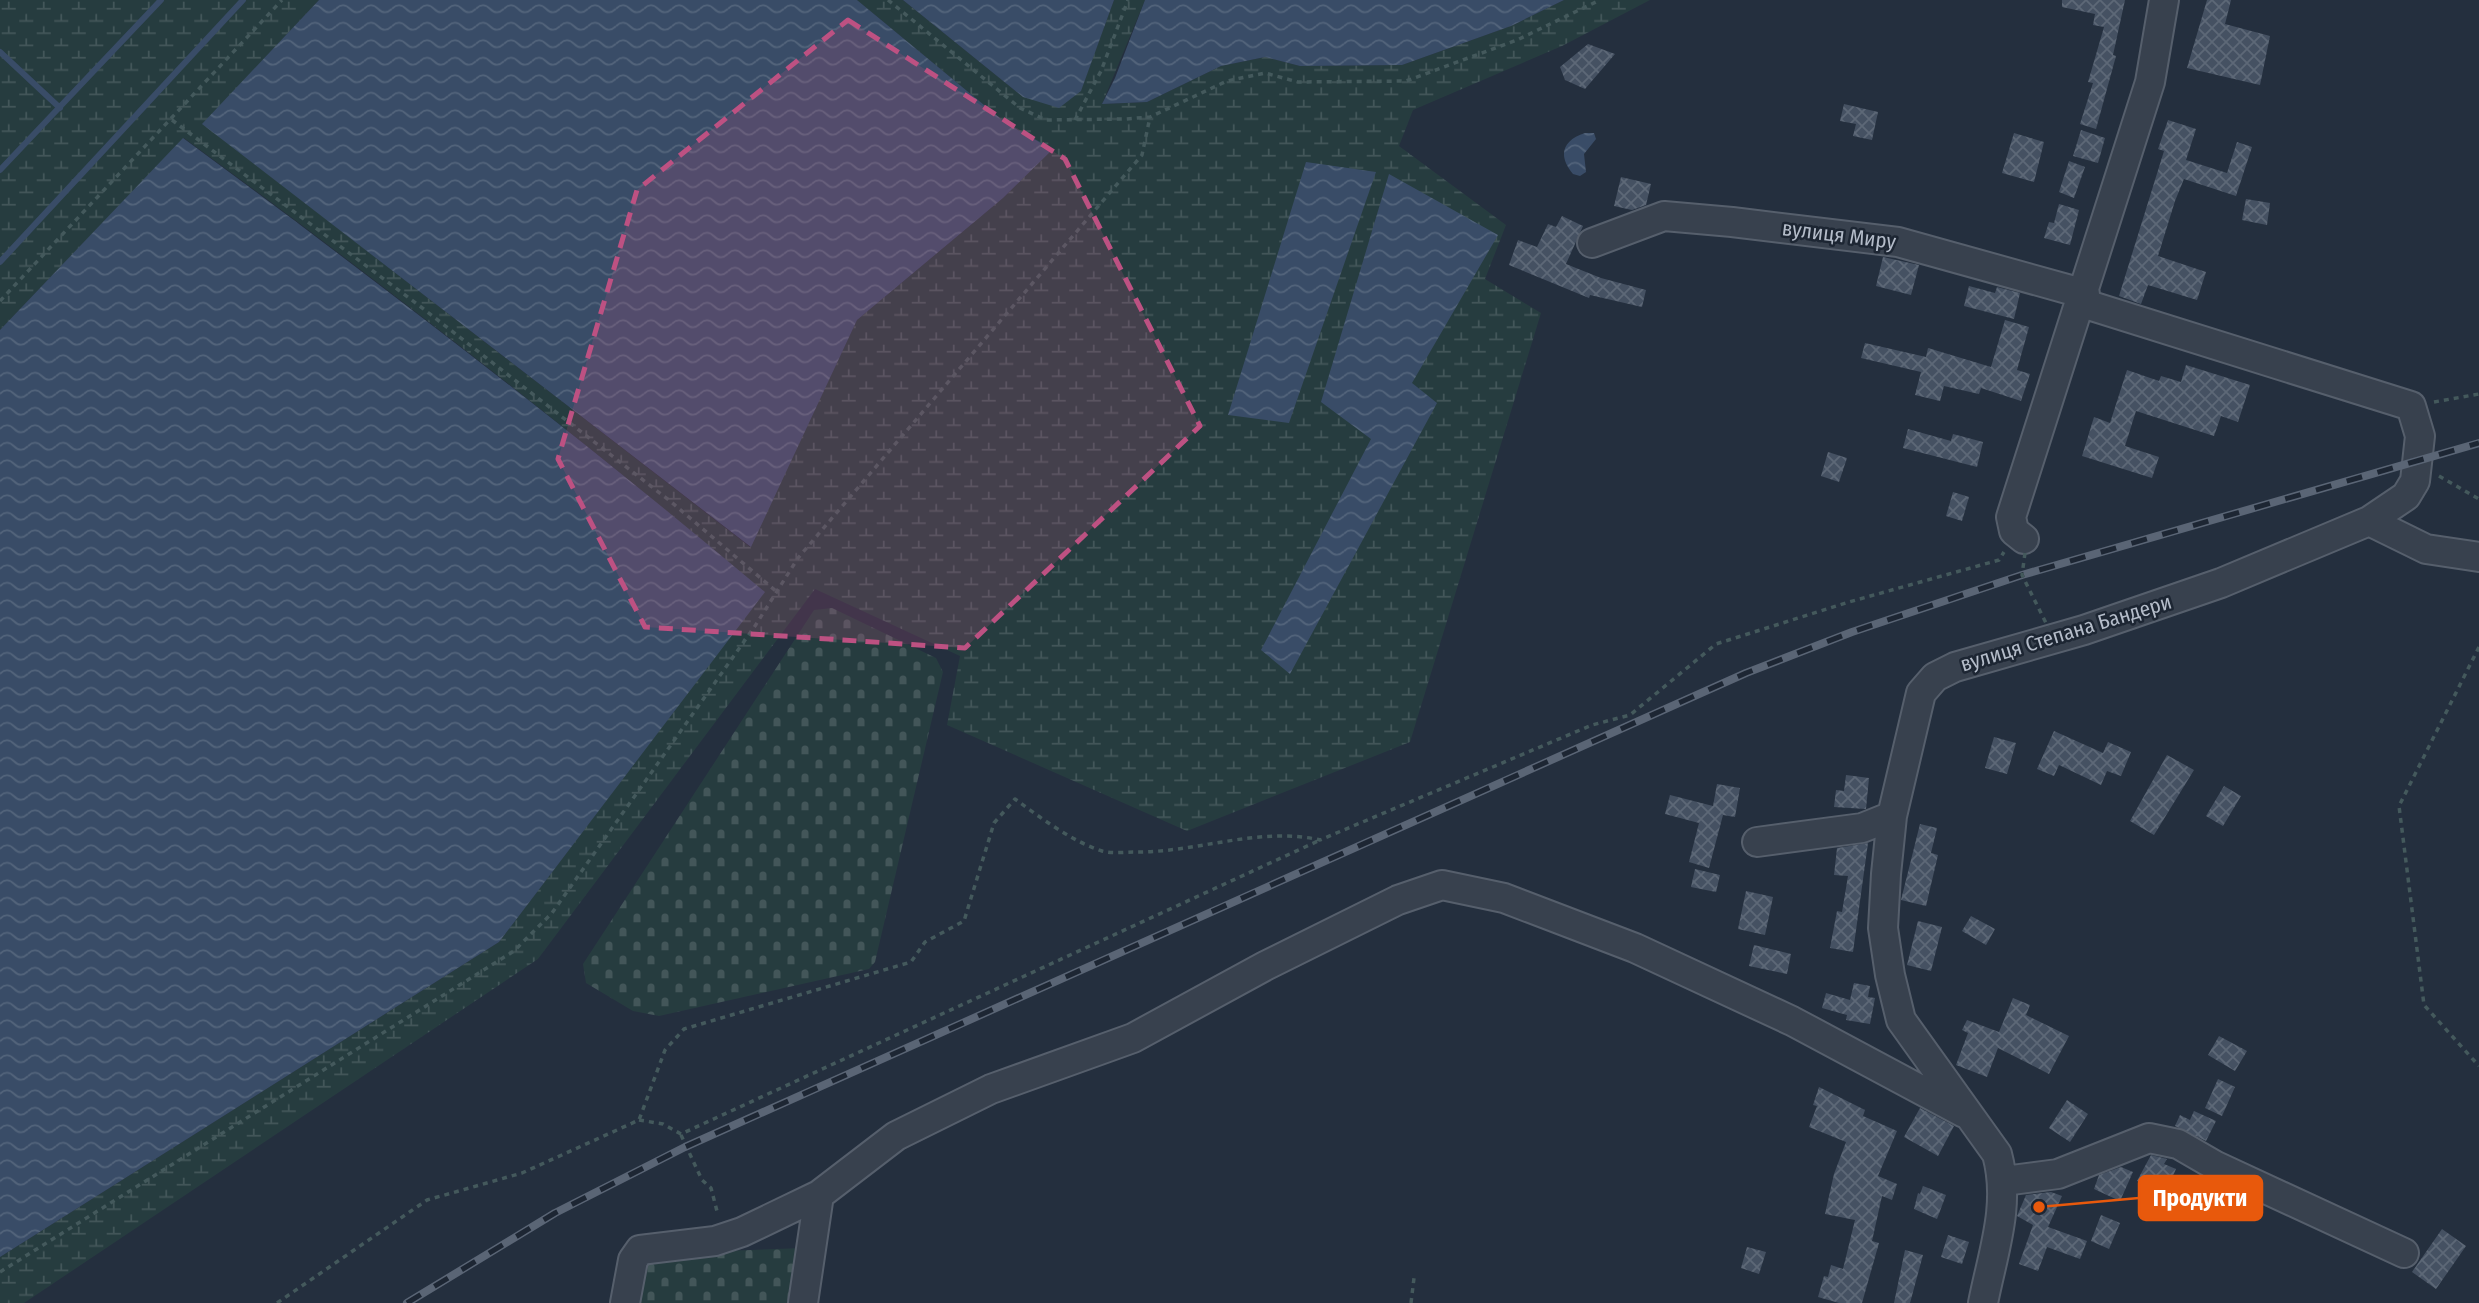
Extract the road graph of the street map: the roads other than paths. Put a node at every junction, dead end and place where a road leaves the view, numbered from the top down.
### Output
1 (2164, 0) edge
2 (1592, 243) dead end
3 (2084, 298) junction
4 (2418, 450) joint
5 (2369, 522) junction
6 (2021, 541) road end
7 (2479, 557) edge
8 (1892, 816) junction
9 (1757, 842) dead end
10 (1970, 1116) junction
11 (2004, 1181) junction
12 (819, 1195) junction
13 (2404, 1253) dead end
14 (625, 1303) edge
15 (803, 1303) edge
16 (1983, 1303) edge

1 - 3 street
2 - 3 street, вулиця Миру
3 - 4 street, вулиця Миру
3 - 6 street
4 - 5 street, вулиця Степана Бандери
5 - 7 street
5 - 8 street, вулиця Степана Бандери
8 - 9 street
8 - 10 street, вулиця Степана Бандери
10 - 11 street, вулиця Степана Бандери
10 - 12 street
11 - 13 street
11 - 16 street, вулиця Степана Бандери
12 - 14 street
12 - 15 street

